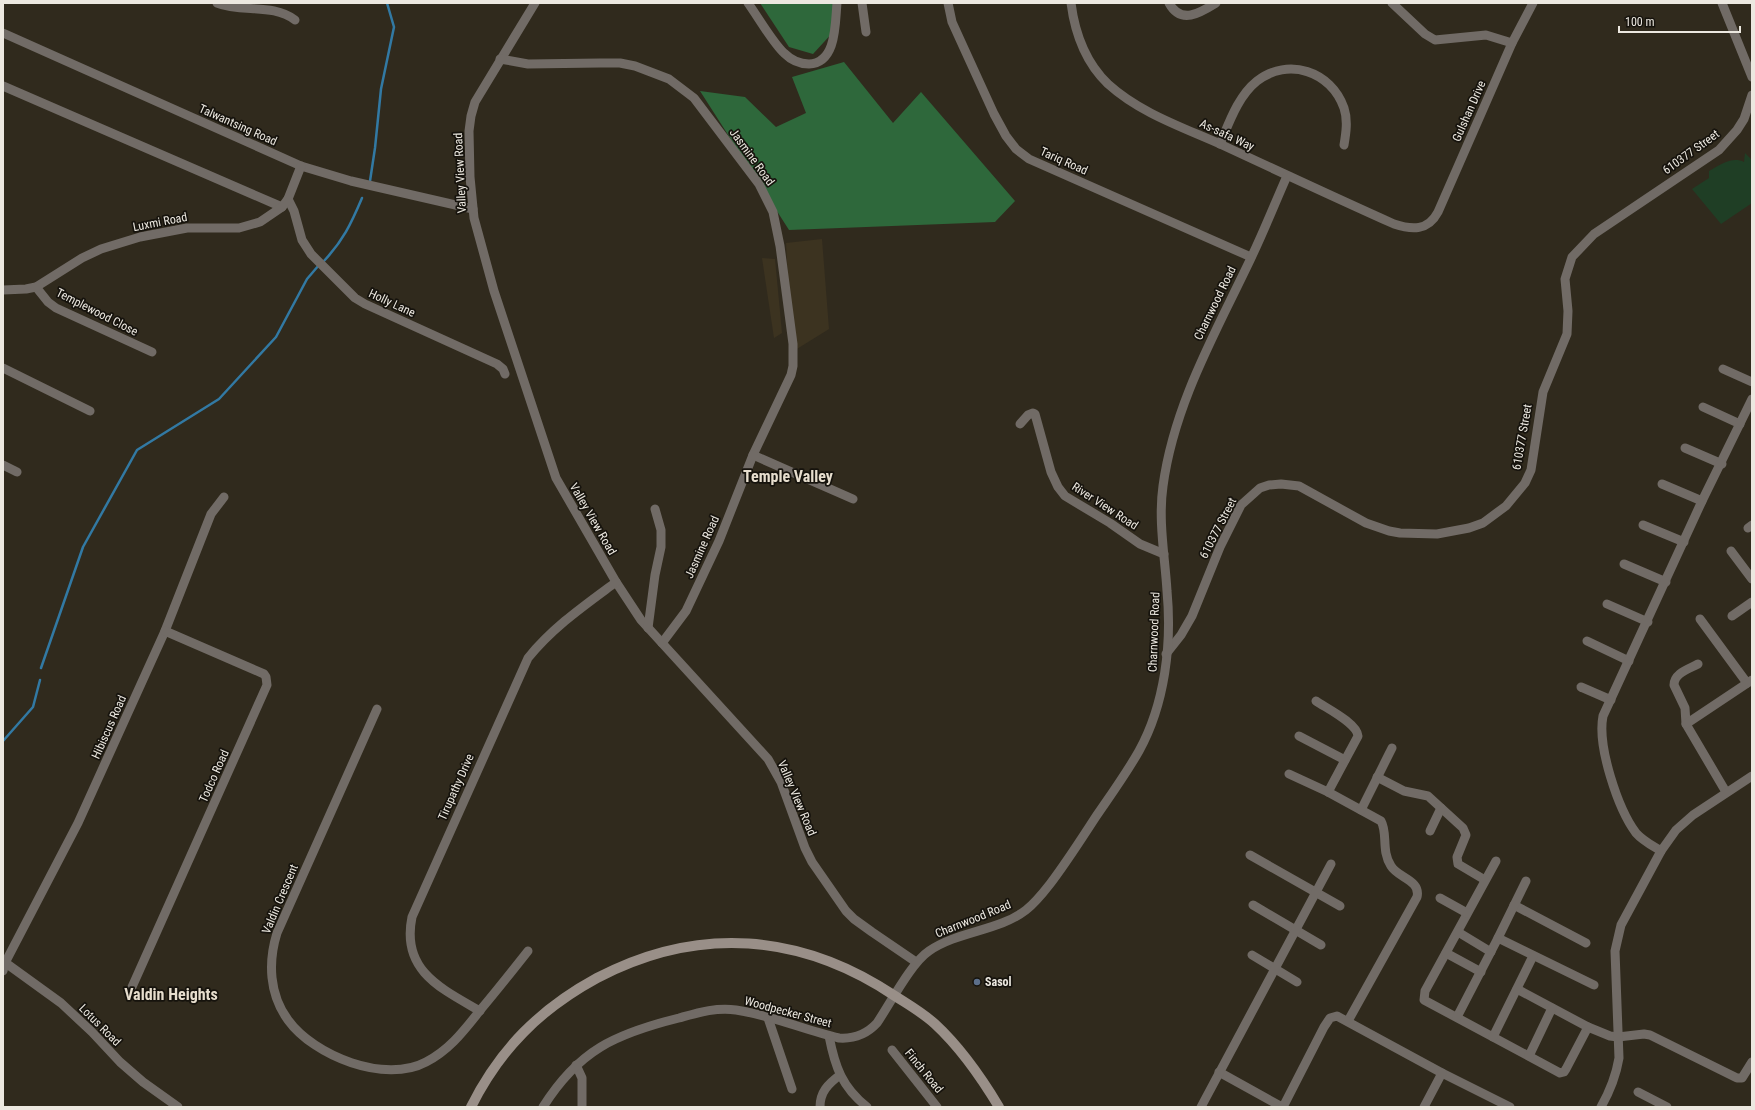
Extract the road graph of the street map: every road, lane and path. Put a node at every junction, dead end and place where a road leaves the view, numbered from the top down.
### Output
1 (217, 3) edge
2 (535, 3) edge
3 (748, 3) edge
4 (837, 3) edge
5 (862, 3) edge
6 (948, 3) edge
7 (1071, 3) edge
8 (1168, 3) edge
9 (1216, 3) edge
10 (1392, 3) edge
11 (1533, 3) edge
12 (1722, 3) edge
13 (295, 20) dead end
14 (866, 32) dead end
15 (3, 33) edge
16 (1512, 43) junction
17 (500, 60) junction
18 (1752, 76) edge
19 (3, 86) edge
20 (1752, 94) edge
21 (1220, 144) junction
22 (1344, 145) dead end
23 (301, 166) junction
24 (1287, 176) junction
25 (288, 199) junction
26 (282, 207) junction
27 (473, 209) junction
28 (1426, 226) joint
29 (1251, 257) junction
30 (36, 287) junction
31 (3, 290) edge
32 (152, 352) dead end
33 (3, 368) edge
34 (1723, 369) dead end
35 (505, 374) dead end
36 (1752, 382) edge
37 (1752, 399) edge
38 (1703, 407) dead end
39 (90, 411) dead end
40 (1020, 424) dead end
41 (1740, 424) junction
42 (1685, 448) dead end
43 (753, 455) junction
44 (1722, 464) junction
45 (3, 465) edge
46 (17, 472) dead end
47 (1662, 484) dead end
48 (224, 496) dead end
49 (853, 499) dead end
50 (1702, 501) junction
51 (655, 509) dead end
52 (1643, 525) dead end
53 (1684, 542) junction
54 (1731, 550) dead end
55 (1164, 554) junction
56 (1624, 564) dead end
57 (1752, 579) edge
58 (616, 582) junction
59 (1666, 582) junction
60 (1752, 602) edge
61 (1607, 604) dead end
62 (1732, 616) dead end
63 (1700, 619) dead end
64 (1648, 622) junction
65 (648, 628) junction
66 (165, 631) junction
67 (1587, 641) dead end
68 (662, 644) junction
69 (1166, 654) junction
70 (1629, 661) junction
71 (1698, 664) dead end
72 (1750, 681) edge
73 (1581, 687) dead end
74 (1611, 700) junction
75 (1316, 701) dead end
76 (377, 709) dead end
77 (1686, 724) junction
78 (1299, 736) dead end
79 (1392, 748) dead end
80 (1345, 760) junction
81 (1289, 774) dead end
82 (1752, 776) edge
83 (1377, 777) junction
84 (1328, 792) junction
85 (1726, 792) junction
86 (1441, 808) junction
87 (1361, 810) junction
88 (1430, 831) dead end
89 (1661, 851) junction
90 (1250, 855) dead end
91 (1496, 861) dead end
92 (1331, 864) dead end
93 (1485, 880) junction
94 (1526, 880) dead end
95 (1316, 891) junction
96 (1440, 898) dead end
97 (1253, 905) dead end
98 (1514, 905) junction
99 (1340, 906) dead end
100 (1467, 913) junction
101 (1295, 930) junction
102 (1458, 932) junction
103 (1498, 938) junction
104 (1586, 943) dead end
105 (1321, 945) dead end
106 (528, 951) dead end
107 (1491, 952) junction
108 (1446, 953) junction
109 (1252, 954) dead end
110 (1533, 956) junction
111 (916, 962) junction
112 (4, 965) edge
113 (1275, 968) junction
114 (1481, 972) junction
115 (1297, 982) dead end
116 (1594, 985) dead end
117 (132, 987) dead end
118 (1517, 989) junction
119 (896, 996) junction
120 (1552, 1008) junction
121 (480, 1011) junction
122 (1457, 1017) junction
123 (768, 1018) junction
124 (1348, 1021) junction
125 (1588, 1027) junction
126 (830, 1036) junction
127 (1493, 1037) junction
128 (1618, 1037) junction
129 (892, 1050) dead end
130 (1529, 1056) junction
131 (1752, 1062) edge
132 (576, 1065) junction
133 (1219, 1072) junction
134 (1442, 1073) junction
135 (840, 1076) junction
136 (792, 1089) dead end
137 (1638, 1092) dead end
138 (1504, 1106) edge
139 (178, 1107) edge
140 (471, 1107) edge
141 (543, 1107) edge
142 (582, 1107) edge
143 (820, 1107) edge
144 (867, 1107) edge
145 (937, 1107) edge
146 (999, 1107) edge
147 (1201, 1107) edge
148 (1282, 1107) edge
149 (1424, 1107) edge
150 (1602, 1107) edge
151 (1667, 1107) edge

1 - 13 street
2 - 17 street, Valley View Road
3 - 4 street
5 - 14 street
6 - 29 street, Tariq Road
7 - 21 street, As-safa Way
8 - 9 street
10 - 16 street
11 - 16 street, Gulshan Drive
12 - 18 street
15 - 23 street, Talwantsing Road
16 - 28 street, Gulshan Drive
17 - 27 street, Valley View Road
17 - 43 street, Jasmine Road
19 - 26 street
20 - 69 street, 610377 Street
21 - 22 street
21 - 24 street, As-safa Way
23 - 25 street, Luxmi Road
23 - 27 street, Talwantsing Road
24 - 28 street, As-safa Way
24 - 29 street, Charnwood Road
25 - 26 street, Luxmi Road
25 - 35 street, Holly Lane
26 - 30 street, Luxmi Road
27 - 58 street, Valley View Road
29 - 55 street, Charnwood Road
30 - 31 street, Luxmi Road
30 - 32 street, Templewood Close
33 - 39 street
34 - 36 street
37 - 41 street
38 - 41 street
40 - 55 street, River View Road
41 - 44 street
42 - 44 street
43 - 49 street
43 - 68 street, Jasmine Road
44 - 50 street
45 - 46 street
47 - 50 street
48 - 66 street, Hibiscus Road
50 - 53 street
51 - 65 street
52 - 53 street
53 - 59 street
54 - 57 street
55 - 69 street, Charnwood Road
56 - 59 street
58 - 65 street, Valley View Road
58 - 121 street, Tirupathy Drive
59 - 64 street
60 - 62 street
61 - 64 street
63 - 72 street
64 - 70 street
65 - 68 street, Valley View Road
66 - 112 street, Hibiscus Road
66 - 117 street, Todco Road
67 - 70 street
68 - 111 street, Valley View Road
69 - 111 street, Charnwood Road
70 - 74 street
71 - 77 street
72 - 77 street
73 - 74 street
74 - 89 street
75 - 80 street
76 - 121 street, Valdin Crescent
77 - 85 street
78 - 80 street
79 - 83 street
80 - 84 street
81 - 84 street
82 - 85 street
83 - 86 street
83 - 87 street
84 - 87 street
85 - 89 street
86 - 88 street
86 - 93 street
87 - 124 street
89 - 128 street
90 - 95 street
91 - 93 street
92 - 95 street
93 - 100 street
94 - 98 street
95 - 99 street
95 - 101 street
96 - 100 street
97 - 101 street
98 - 103 street
98 - 104 street
100 - 102 street
101 - 105 street
101 - 113 street
102 - 107 street
102 - 108 street
103 - 107 street
103 - 110 street
106 - 121 street, Valdin Crescent
107 - 114 street
108 - 114 street
108 - 122 street
109 - 113 street
110 - 116 street
110 - 118 street
111 - 119 street, Charnwood Road
112 - 139 street, Lotus Road
113 - 115 street
113 - 133 street
114 - 122 street
118 - 120 street
118 - 127 street
119 - 126 street, Woodpecker Street
119 - 140 main road
119 - 146 main road
120 - 125 street
120 - 130 street
122 - 127 street
123 - 126 street, Woodpecker Street
123 - 132 street, Woodpecker Street
123 - 136 street
124 - 134 street
124 - 148 street
125 - 128 street
125 - 130 street
126 - 135 street
127 - 130 street
128 - 131 street
128 - 150 street
129 - 145 street, Finch Road
132 - 141 street, Woodpecker Street
132 - 142 street
133 - 147 street
133 - 148 street
134 - 138 street
134 - 149 street
135 - 143 street
135 - 144 street
137 - 151 street

